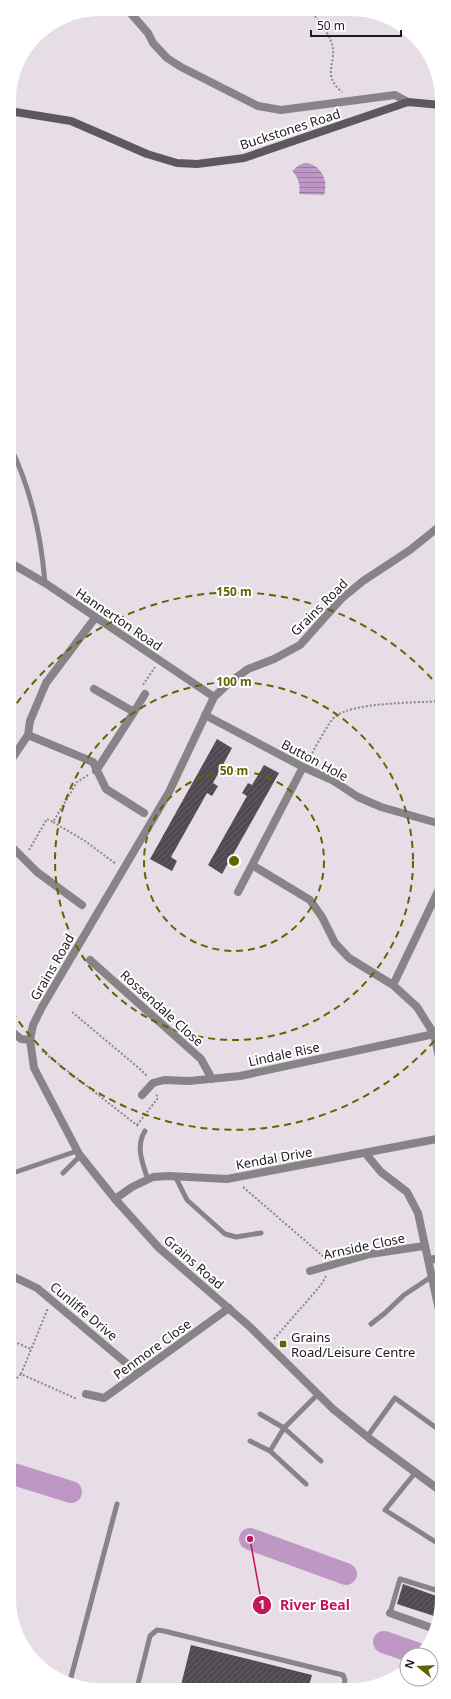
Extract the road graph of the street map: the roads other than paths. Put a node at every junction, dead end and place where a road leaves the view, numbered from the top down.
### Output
1 (133, 16) edge
2 (408, 102) junction
3 (435, 104) edge
4 (16, 112) edge
5 (16, 458) edge
6 (435, 530) edge
7 (16, 566) edge
8 (45, 583) junction
9 (95, 618) junction
10 (94, 689) dead end
11 (145, 694) road end
12 (214, 697) junction
13 (134, 712) junction
14 (205, 715) junction
15 (28, 734) junction
16 (16, 754) edge
17 (303, 768) junction
18 (96, 771) junction
19 (144, 813) dead end
20 (435, 822) edge
21 (16, 850) edge
22 (252, 865) junction
23 (238, 892) dead end
24 (434, 899) edge
25 (82, 905) dead end
26 (90, 960) dead end
27 (393, 985) junction
28 (434, 1034) junction
29 (16, 1035) edge
30 (435, 1037) edge
31 (30, 1040) junction
32 (212, 1079) junction
33 (142, 1095) dead end
34 (145, 1131) road end
35 (435, 1139) edge
36 (79, 1154) junction
37 (366, 1154) junction
38 (16, 1172) edge
39 (63, 1173) dead end
40 (175, 1176) junction
41 (148, 1180) junction
42 (115, 1199) junction
43 (261, 1233) dead end
44 (424, 1246) junction
45 (435, 1259) edge
46 (428, 1260) junction
47 (310, 1271) dead end
48 (431, 1277) junction
49 (16, 1278) edge
50 (435, 1294) edge
51 (229, 1308) junction
52 (371, 1324) dead end
53 (138, 1373) junction
54 (86, 1394) road end
55 (318, 1394) junction
56 (260, 1414) dead end
57 (435, 1427) edge
58 (284, 1428) junction
59 (367, 1436) junction
60 (250, 1441) dead end
61 (270, 1451) junction
62 (321, 1461) dead end
63 (415, 1473) junction
64 (306, 1484) dead end
65 (435, 1487) edge
66 (117, 1504) dead end
67 (435, 1542) edge
68 (435, 1590) edge
69 (390, 1613) joint
70 (430, 1627) edge
71 (71, 1678) edge
72 (138, 1683) edge
73 (344, 1683) edge

1 - 2 street
2 - 3 main road, Buckstones Road
2 - 4 main road, Buckstones Road
5 - 8 lane
6 - 12 street, Grains Road
7 - 8 street, Hannerton Road
8 - 9 street, Hannerton Road
9 - 12 street, Hannerton Road
9 - 15 street
10 - 13 street
11 - 13 street
12 - 14 street, Grains Road
13 - 18 street
14 - 17 street, Button Hole
14 - 31 street, Grains Road
15 - 16 street
15 - 18 street
17 - 20 street, Button Hole
17 - 22 street
18 - 19 street
21 - 25 street
22 - 23 street
22 - 27 street
24 - 27 street
26 - 32 street, Rossendale Close
27 - 28 street
28 - 30 street
28 - 32 street, Lindale Rise
29 - 31 street
31 - 36 street, Grains Road
32 - 33 street, Lindale Rise
34 - 41 lane
35 - 37 street, Kendal Drive
36 - 38 lane
36 - 39 lane
36 - 42 street, Grains Road
37 - 40 street, Kendal Drive
37 - 44 street
40 - 41 street, Kendal Drive
40 - 43 lane
41 - 42 street, Kendal Drive
42 - 51 street, Grains Road
44 - 46 street
44 - 47 street, Arnside Close
45 - 46 street
46 - 48 street
48 - 50 street
48 - 52 lane
49 - 53 street, Cunliffe Drive
51 - 53 street, Penmore Close
51 - 55 street, Grains Road
53 - 54 street, Penmore Close
55 - 58 lane
55 - 59 street, Grains Road
56 - 58 lane
57 - 59 lane
58 - 61 lane
58 - 62 lane
59 - 63 street, Grains Road
60 - 61 lane
61 - 64 lane
63 - 65 street, Grains Road
63 - 67 lane
66 - 71 lane
68 - 69 lane
69 - 70 street
72 - 73 lane

